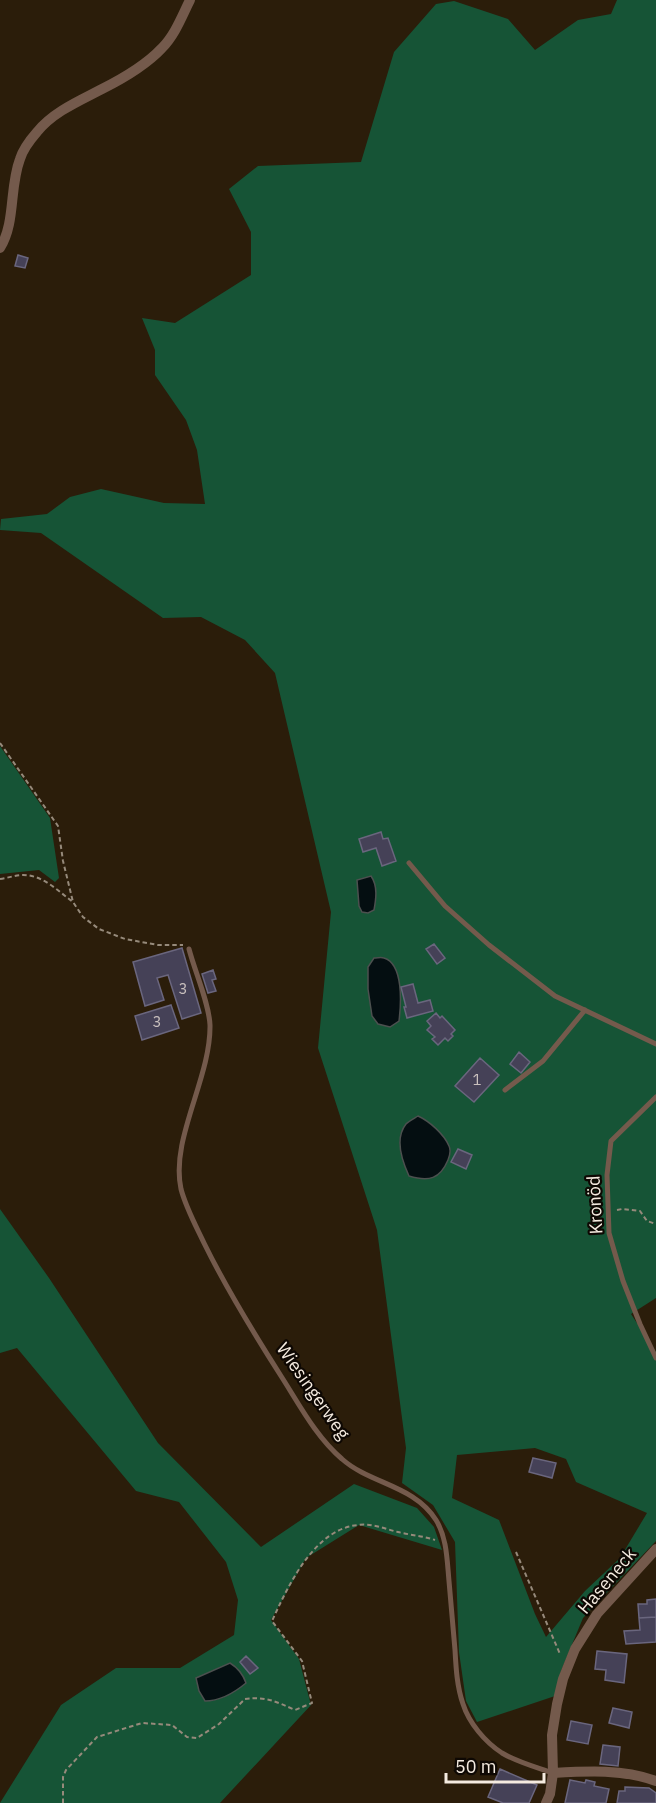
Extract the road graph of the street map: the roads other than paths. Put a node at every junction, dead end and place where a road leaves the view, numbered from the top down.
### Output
1 (190, 0) edge
2 (0, 248) edge
3 (409, 863) dead end
4 (189, 950) road end
5 (585, 1010) junction
6 (656, 1044) edge
7 (505, 1090) dead end
8 (656, 1096) edge
9 (656, 1358) edge
10 (656, 1548) edge
11 (553, 1773) junction
12 (656, 1781) edge
13 (546, 1803) edge

1 - 2 street
3 - 5 lane
4 - 11 lane, Wiesingerweg
5 - 6 lane
5 - 7 lane
8 - 9 lane, Kronöd
10 - 11 street, Haseneck
11 - 12 street, Wiesingerweg
11 - 13 street, Haseneck

